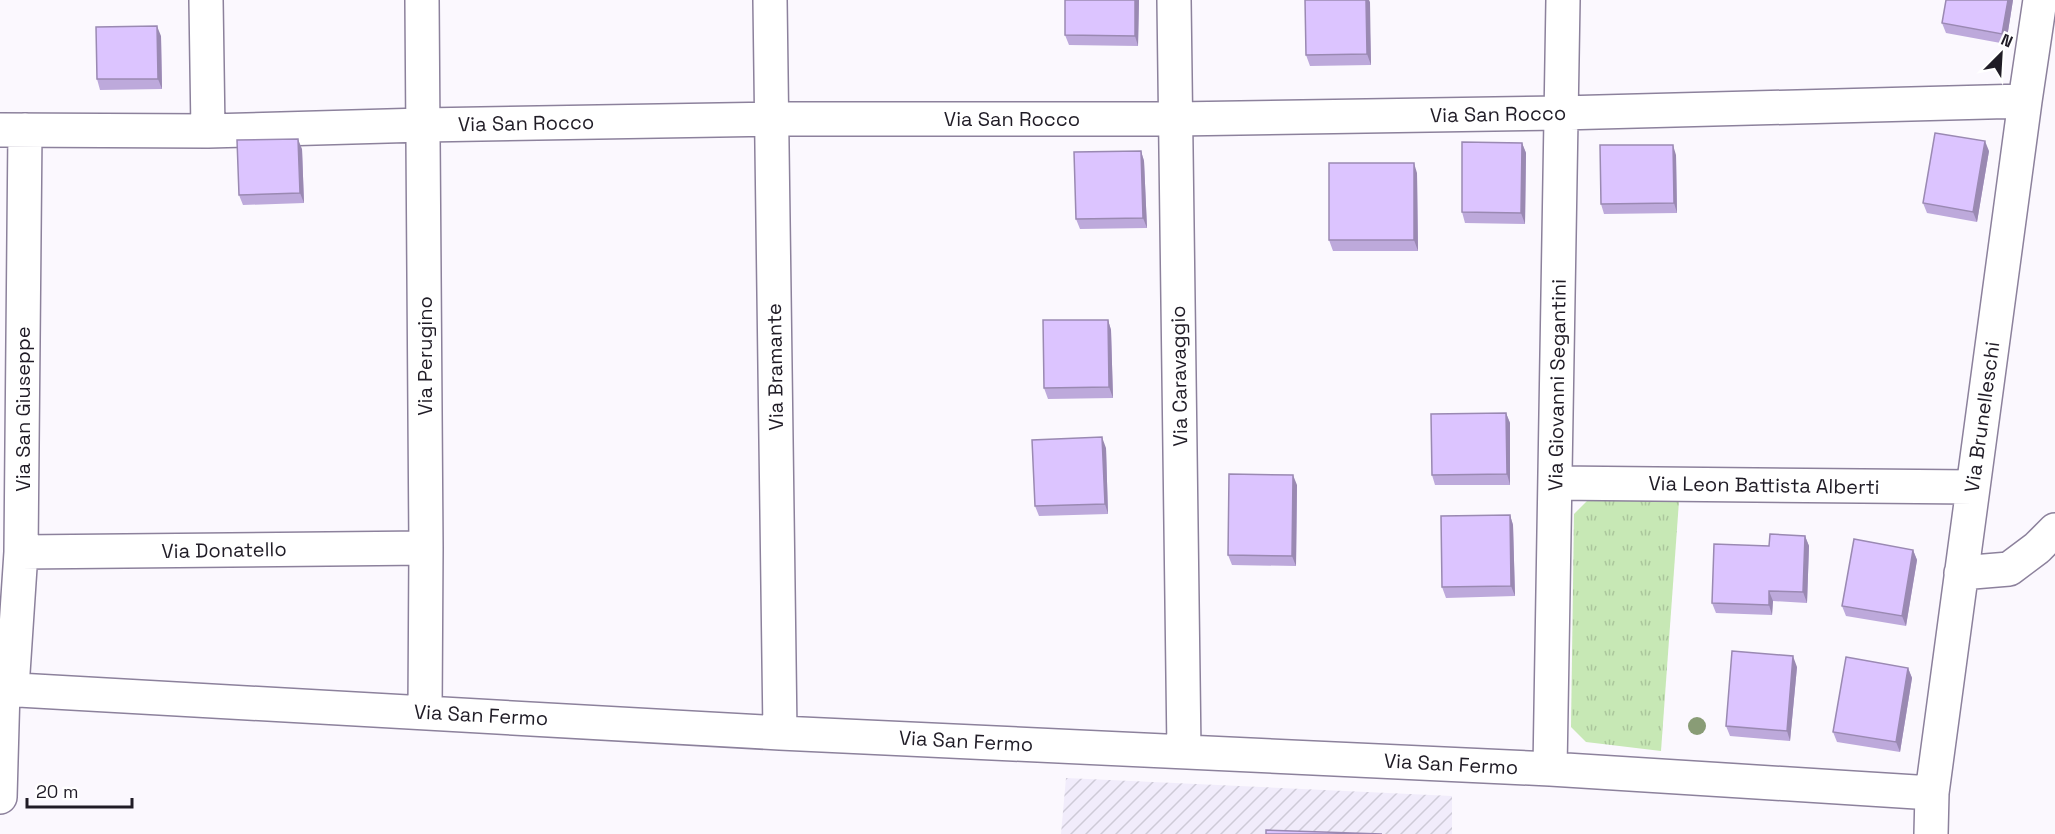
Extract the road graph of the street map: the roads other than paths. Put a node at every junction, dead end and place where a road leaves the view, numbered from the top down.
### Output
1 (206, 0) edge
2 (422, 0) edge
3 (770, 0) edge
4 (1174, 0) edge
5 (1563, 0) edge
6 (2040, 0) edge
7 (2025, 101) junction
8 (1560, 113) junction
9 (772, 119) junction
10 (1176, 119) junction
11 (423, 125) junction
12 (12, 130) edge
13 (208, 131) junction
14 (1555, 483) junction
15 (1973, 487) junction
16 (2055, 530) edge
17 (426, 548) junction
18 (21, 552) junction
19 (1961, 573) junction
20 (5, 689) edge
21 (425, 712) junction
22 (780, 733) junction
23 (1184, 751) junction
24 (1550, 769) junction
25 (1932, 793) junction
26 (0, 797) edge
27 (1930, 834) edge

1 - 13 street
2 - 11 street, Via Perugino
3 - 9 street, Via Bramante
4 - 10 street, Via Caravaggio
5 - 8 street, Via Giovanni Segantini
6 - 7 street, Via Brunelleschi
7 - 8 street, Via San Rocco
7 - 15 street, Via Brunelleschi
8 - 10 street, Via San Rocco
8 - 14 street, Via Giovanni Segantini
9 - 10 street, Via San Rocco
9 - 11 street, Via San Rocco
9 - 22 street, Via Bramante
10 - 23 street, Via Caravaggio
11 - 13 street, Via San Rocco
11 - 17 street, Via Perugino
12 - 13 street, Via San Rocco
12 - 18 street, Via San Giuseppe
14 - 15 street, Via Leon Battista Alberti
14 - 24 street, Via Giovanni Segantini
15 - 19 street, Via Brunelleschi
16 - 19 street
17 - 18 street, Via Donatello
17 - 21 street, Via Perugino
18 - 20 street, Via San Giuseppe
19 - 25 street, Via Brunelleschi
20 - 21 street, Via San Fermo
20 - 26 street, Via San Giuseppe
21 - 22 street, Via San Fermo
22 - 23 street, Via San Fermo
23 - 24 street, Via San Fermo
24 - 25 street, Via San Fermo
25 - 27 street, Via Brunelleschi

